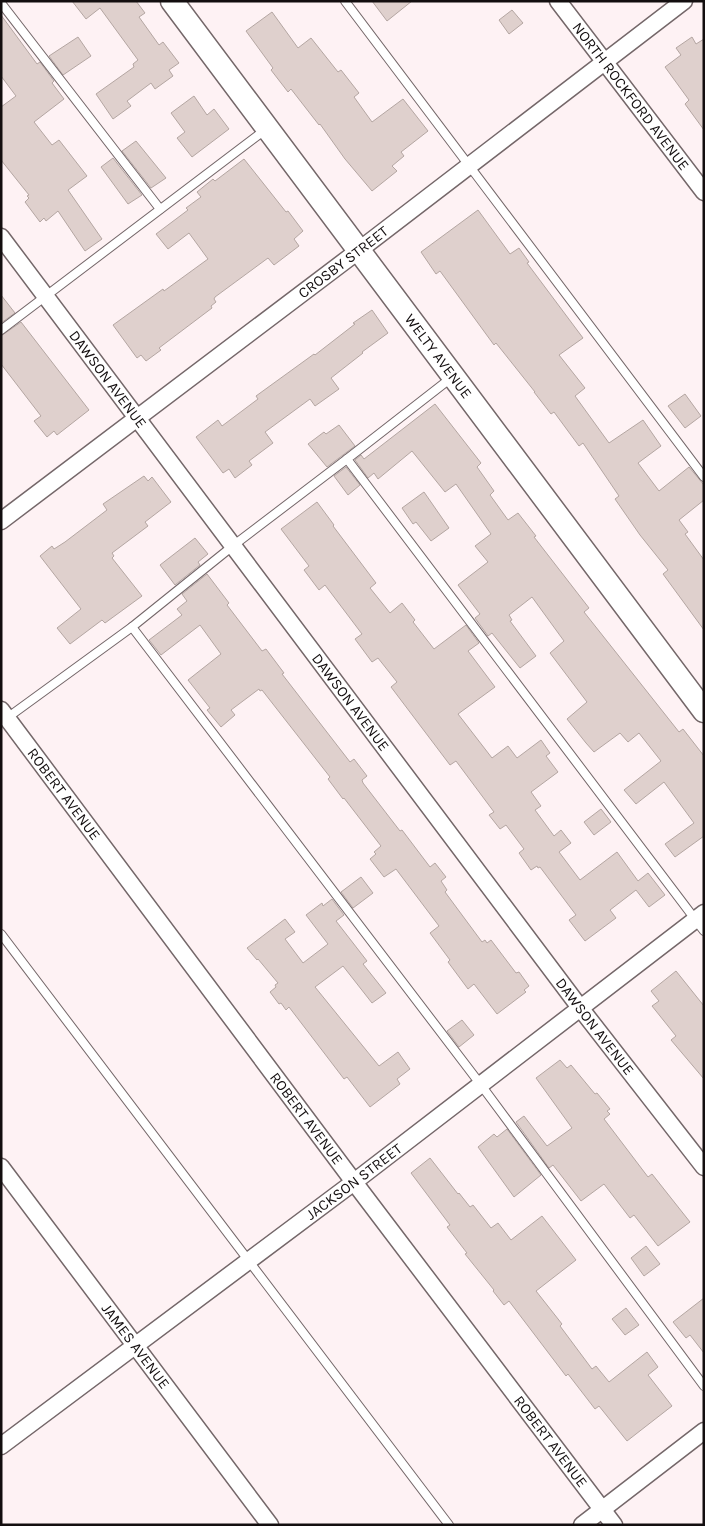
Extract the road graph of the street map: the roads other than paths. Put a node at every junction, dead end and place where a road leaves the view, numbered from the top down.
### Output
1 (172, 1) edge
2 (345, 1) edge
3 (558, 1) edge
4 (684, 1) edge
5 (1, 4) edge
6 (604, 62) junction
7 (267, 129) junction
8 (469, 166) junction
9 (704, 192) edge
10 (160, 209) junction
11 (1, 237) edge
12 (358, 252) junction
13 (46, 295) junction
14 (1, 330) edge
15 (452, 377) junction
16 (138, 418) junction
17 (347, 460) junction
18 (704, 478) edge
19 (1, 522) edge
20 (234, 545) junction
21 (132, 627) junction
22 (704, 711) edge
23 (3, 717) edge
24 (701, 921) edge
25 (1, 934) edge
26 (581, 1009) junction
27 (481, 1085) junction
28 (1, 1167) edge
29 (704, 1167) edge
30 (354, 1182) junction
31 (250, 1260) junction
32 (136, 1346) junction
33 (704, 1386) edge
34 (704, 1431) edge
35 (1, 1446) edge
36 (603, 1510) junction
37 (270, 1525) edge
38 (449, 1525) edge
39 (582, 1525) edge
40 (614, 1525) edge

1 - 7 street, WELTY AVENUE
2 - 8 lane
3 - 6 street, NORTH ROCKFORD AVENUE
4 - 6 street, CROSBY STREET
5 - 10 lane
6 - 8 street, CROSBY STREET
6 - 9 street, NORTH ROCKFORD AVENUE
7 - 10 lane
7 - 12 street, WELTY AVENUE
8 - 12 street, CROSBY STREET
8 - 18 lane
10 - 13 lane
11 - 13 street, DAWSON AVENUE
12 - 15 street, WELTY AVENUE
12 - 16 street, CROSBY STREET
13 - 14 lane
13 - 16 street, DAWSON AVENUE
15 - 17 lane
15 - 22 street, WELTY AVENUE
16 - 19 street, CROSBY STREET
16 - 20 street, DAWSON AVENUE
17 - 20 lane
17 - 24 lane
20 - 21 lane
20 - 26 street, DAWSON AVENUE
21 - 23 lane
21 - 27 lane
23 - 30 street, ROBERT AVENUE
24 - 26 street, JACKSON STREET
25 - 31 lane
26 - 27 street, JACKSON STREET
26 - 29 street, DAWSON AVENUE
27 - 30 street, JACKSON STREET
27 - 33 lane
28 - 32 street, JAMES AVENUE
30 - 31 street, JACKSON STREET
30 - 36 street, ROBERT AVENUE
31 - 32 street, JACKSON STREET
31 - 38 lane
32 - 35 street, JACKSON STREET
32 - 37 street, JAMES AVENUE
34 - 36 street
36 - 39 street
36 - 40 street, ROBERT AVENUE

